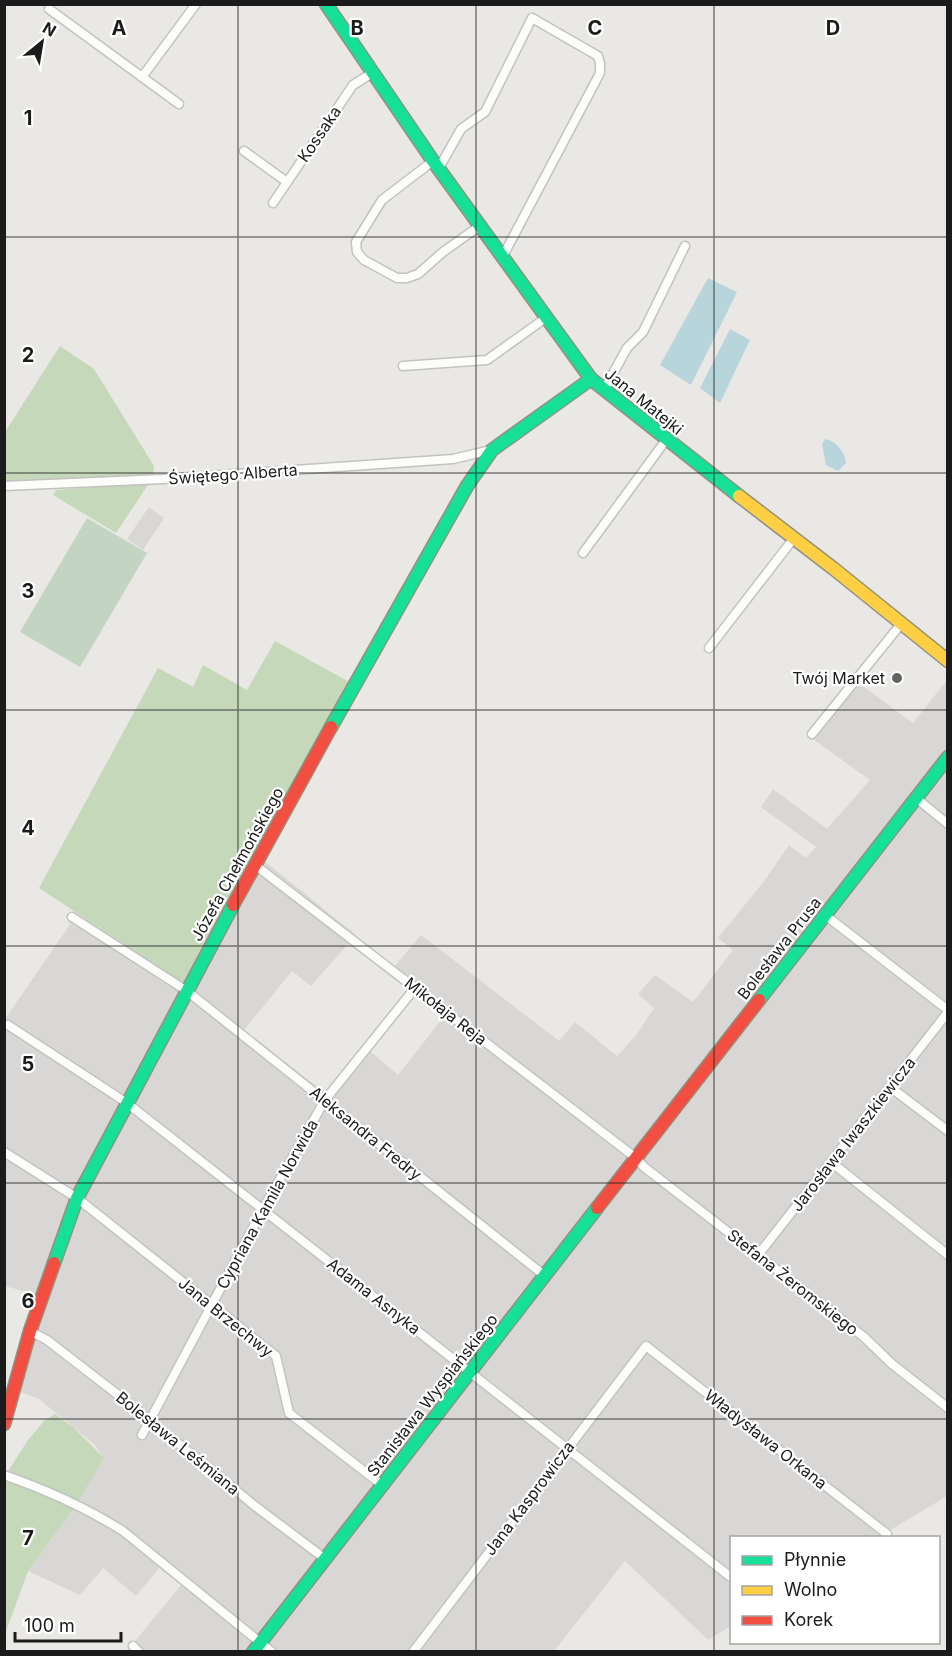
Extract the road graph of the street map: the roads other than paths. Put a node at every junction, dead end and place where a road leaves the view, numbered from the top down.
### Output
1 (196, 4) edge
2 (328, 7) edge
3 (49, 9) dead end
4 (372, 73) junction
5 (142, 77) junction
6 (179, 104) dead end
7 (244, 151) dead end
8 (436, 165) junction
9 (287, 182) junction
10 (273, 203) dead end
11 (481, 225) junction
12 (685, 246) dead end
13 (502, 256) junction
14 (547, 317) junction
15 (403, 366) dead end
16 (591, 379) junction
17 (604, 390) junction
18 (666, 440) junction
19 (492, 450) junction
20 (461, 458) junction
21 (473, 476) junction
22 (4, 486) edge
23 (794, 538) junction
24 (583, 554) dead end
25 (901, 624) junction
26 (709, 648) dead end
27 (948, 661) edge
28 (812, 734) dead end
29 (948, 757) edge
30 (916, 798) junction
31 (948, 824) edge
32 (255, 865) junction
33 (825, 915) junction
34 (72, 917) dead end
35 (416, 988) junction
36 (187, 991) junction
37 (948, 1011) edge
38 (8, 1025) dead end
39 (890, 1087) junction
40 (325, 1100) junction
41 (128, 1103) junction
42 (948, 1131) edge
43 (4, 1152) edge
44 (636, 1158) junction
45 (831, 1162) junction
46 (77, 1198) junction
47 (263, 1209) junction
48 (758, 1255) junction
49 (948, 1255) edge
50 (545, 1276) junction
51 (211, 1305) junction
52 (30, 1331) junction
53 (646, 1346) joint
54 (471, 1372) junction
55 (948, 1408) edge
56 (149, 1421) junction
57 (4, 1425) edge
58 (142, 1435) dead end
59 (567, 1448) junction
60 (4, 1475) edge
61 (382, 1485) junction
62 (886, 1534) dead end
63 (324, 1558) junction
64 (730, 1576) edge
65 (257, 1647) edge
66 (272, 1652) edge
67 (413, 1652) edge

1 - 5 street
2 - 4 street, Jana Matejki
3 - 5 street
4 - 8 street, Jana Matejki
4 - 9 street, Kossaka
5 - 6 street
7 - 9 street
8 - 11 street, Jana Matejki
8 - 11 street
8 - 13 street
9 - 10 street, Kossaka
11 - 13 street, Jana Matejki
12 - 17 street
13 - 14 street, Jana Matejki
14 - 15 street
14 - 16 street, Jana Matejki
16 - 17 street, Jana Matejki
16 - 19 street, Józefa Chełmońskiego
17 - 18 street, Jana Matejki
18 - 23 street, Jana Matejki
18 - 24 street
19 - 20 street, Świętego Alberta
19 - 21 street, Józefa Chełmońskiego
20 - 21 street
20 - 22 street, Świętego Alberta
21 - 32 street, Józefa Chełmońskiego
23 - 25 street, Jana Matejki
23 - 26 street
25 - 27 street, Jana Matejki
25 - 28 street
29 - 30 street, Bolesława Prusa
30 - 31 street
30 - 33 street, Bolesława Prusa
32 - 35 street, Mikołaja Reja
32 - 36 street, Józefa Chełmońskiego
33 - 37 street
33 - 44 street, Bolesława Prusa
34 - 36 street, Aleksandra Fredry
35 - 40 street, Cypriana Kamila Norwida
35 - 44 street, Mikołaja Reja
36 - 40 street, Aleksandra Fredry
36 - 41 street, Józefa Chełmońskiego
37 - 39 street, Jarosława Iwaszkiewicza
38 - 41 street, Adama Asnyka
39 - 42 street
39 - 45 street, Jarosława Iwaszkiewicza
40 - 47 street, Cypriana Kamila Norwida
40 - 50 street, Aleksandra Fredry
41 - 46 street, Józefa Chełmońskiego
41 - 47 street, Adama Asnyka
43 - 46 street, Jana Brzechwy
44 - 48 street, Stefana Żeromskiego
44 - 50 street, Stanisława Wyspiańskiego
45 - 48 street, Jarosława Iwaszkiewicza
45 - 49 street
46 - 51 street, Jana Brzechwy
46 - 52 street, Józefa Chełmońskiego
47 - 51 street, Cypriana Kamila Norwida
47 - 54 street, Adama Asnyka
48 - 55 street, Stefana Żeromskiego
50 - 54 street, Stanisława Wyspiańskiego
51 - 56 street, Cypriana Kamila Norwida
51 - 61 street, Jana Brzechwy
52 - 56 street, Bolesława Leśmiana
52 - 57 street, Józefa Chełmońskiego
53 - 59 street, Jana Kasprowicza
53 - 62 street, Władysława Orkana
54 - 59 street, Adama Asnyka
54 - 61 street, Stanisława Wyspiańskiego
56 - 58 street, Cypriana Kamila Norwida
56 - 63 street, Bolesława Leśmiana
59 - 64 street, Adama Asnyka
59 - 67 street, Jana Kasprowicza
60 - 65 street
61 - 63 street, Stanisława Wyspiańskiego
63 - 65 street, Stanisława Wyspiańskiego
65 - 66 street

